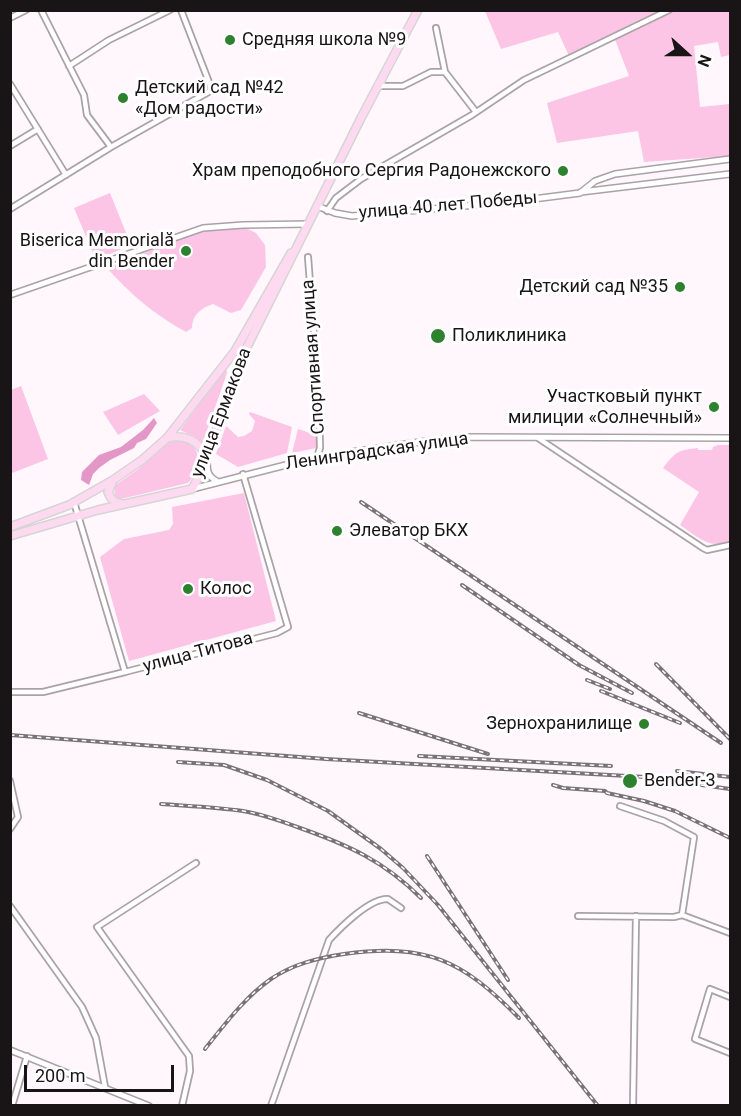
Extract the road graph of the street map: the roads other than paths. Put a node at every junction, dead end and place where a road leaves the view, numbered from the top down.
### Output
1 (26, 10) edge
2 (41, 10) edge
3 (170, 10) edge
4 (180, 10) edge
5 (418, 10) edge
6 (669, 10) edge
7 (10, 18) edge
8 (436, 28) dead end
9 (69, 66) junction
10 (445, 72) junction
11 (11, 85) edge
12 (378, 86) junction
13 (476, 112) junction
14 (38, 129) junction
15 (10, 146) edge
16 (111, 147) junction
17 (730, 159) edge
18 (730, 174) edge
19 (66, 175) junction
20 (580, 193) junction
21 (317, 206) junction
22 (10, 209) edge
23 (327, 211) junction
24 (308, 224) junction
25 (304, 233) junction
26 (308, 257) dead end
27 (10, 295) edge
28 (167, 438) junction
29 (538, 438) junction
30 (730, 438) edge
31 (207, 456) junction
32 (317, 457) junction
33 (243, 474) junction
34 (113, 480) junction
35 (218, 482) junction
36 (192, 489) junction
37 (74, 502) junction
38 (126, 504) junction
39 (77, 516) junction
40 (10, 527) edge
41 (10, 536) edge
42 (730, 545) edge
43 (125, 672) junction
44 (10, 692) edge
45 (10, 781) edge
46 (620, 806) dead end
47 (10, 829) edge
48 (196, 863) dead end
49 (10, 906) edge
50 (401, 908) dead end
51 (578, 915) dead end
52 (682, 915) junction
53 (636, 916) junction
54 (730, 933) edge
55 (730, 997) edge
56 (10, 1050) edge
57 (730, 1053) edge
58 (27, 1056) junction
59 (105, 1087) junction
60 (12, 1106) edge
61 (150, 1106) edge
62 (182, 1106) edge
63 (271, 1106) edge
64 (633, 1106) edge

1 - 7 street
2 - 9 street
3 - 9 street
4 - 16 street
5 - 12 main road, улица Ермакова
6 - 13 street
8 - 10 street
9 - 16 street
10 - 12 street
10 - 13 street
11 - 14 street
12 - 21 main road, улица Ермакова
13 - 23 street
14 - 15 street
14 - 19 street
16 - 19 street
17 - 20 street, улица 40 лет Победы
18 - 20 street, улица 40 лет Победы
19 - 22 street
20 - 23 street, улица 40 лет Победы
21 - 23 street, улица 40 лет Победы
21 - 24 main road, улица Ермакова
24 - 25 main road, улица Ермакова
24 - 27 street
25 - 28 main road, улица Ермакова
25 - 31 main road, улица Ермакова
26 - 32 street, Спортивная улица
28 - 31 main road
28 - 34 main road, улица Ермакова
29 - 30 street, Ленинградская улица
29 - 32 street, Ленинградская улица
29 - 42 street
31 - 35 street
31 - 36 main road, улица Ермакова
32 - 33 street, Ленинградская улица
33 - 35 street, Ленинградская улица
33 - 43 street, улица Титова
34 - 37 main road, улица Ермакова
34 - 38 main road
35 - 36 street, Ленинградская улица
36 - 38 main road, улица Ермакова
37 - 39 street, улица Титова
37 - 40 main road, улица Ермакова
38 - 39 main road, улица Ермакова
39 - 41 main road, улица Ермакова
39 - 43 street, улица Титова
43 - 44 street
45 - 47 street
46 - 52 street
48 - 62 street
49 - 59 street
50 - 63 street
51 - 53 street
52 - 53 street
52 - 54 street
53 - 64 street
55 - 57 street
56 - 58 street
58 - 59 street
58 - 60 street
59 - 61 street

